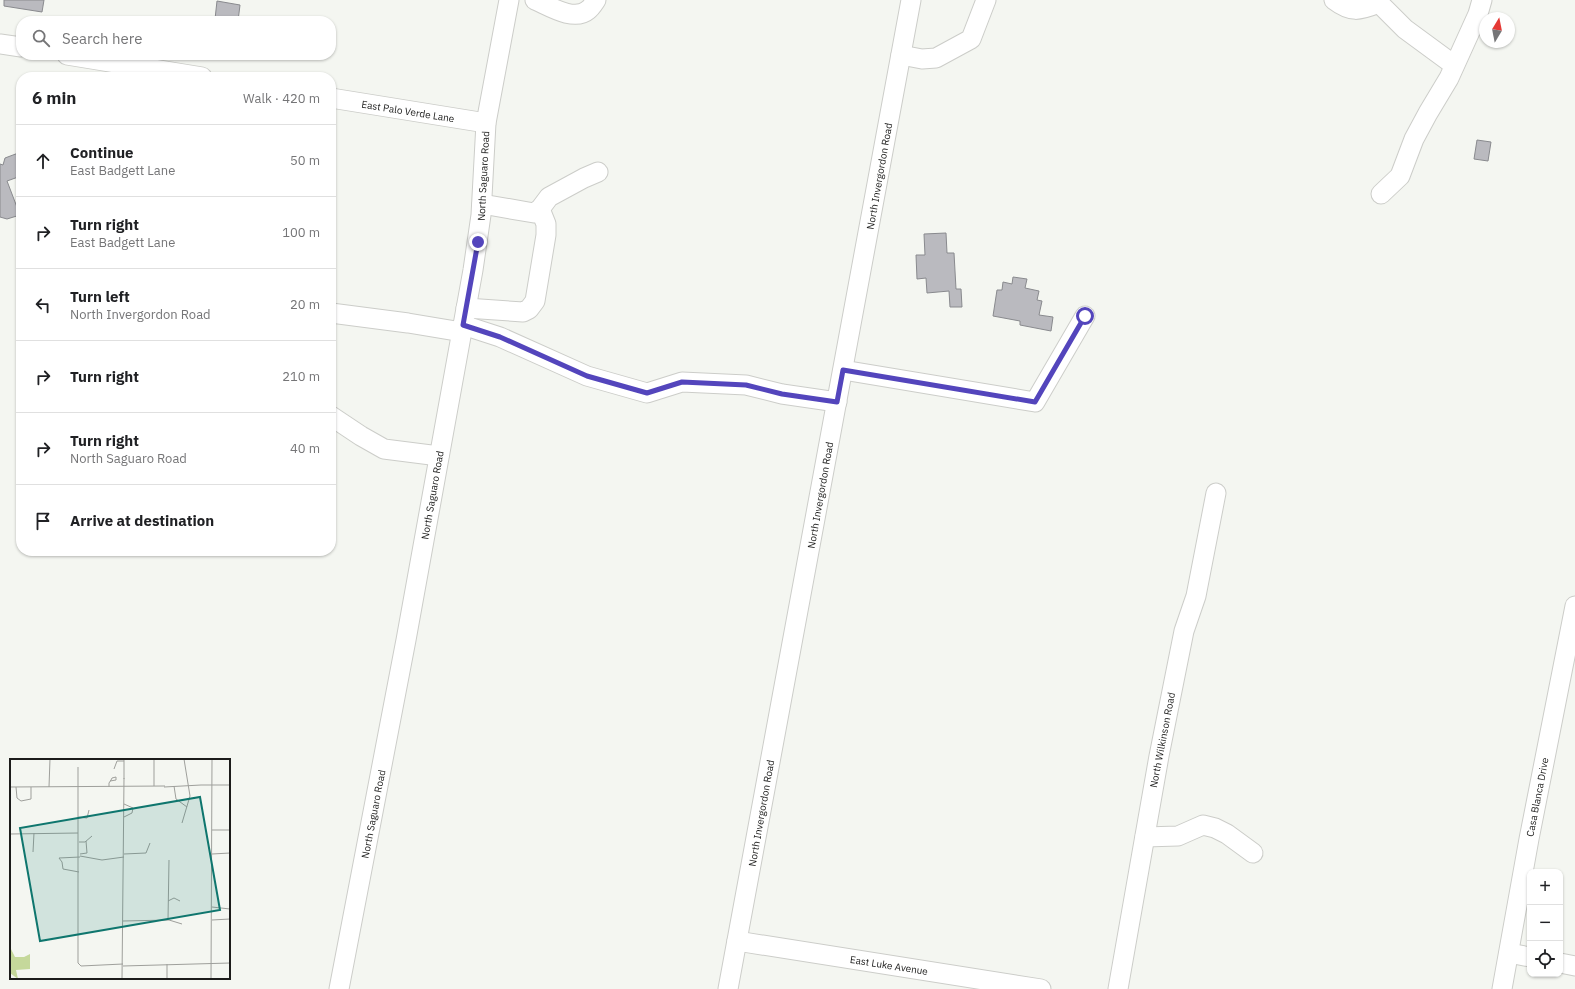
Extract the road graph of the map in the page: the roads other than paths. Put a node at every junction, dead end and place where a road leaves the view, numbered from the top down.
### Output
1 (509, 0) edge
2 (535, 0) edge
3 (596, 0) edge
4 (911, 0) edge
5 (986, 0) edge
6 (1334, 0) edge
7 (1482, 0) edge
8 (1378, 1) edge
9 (0, 44) edge
10 (16, 46) edge
11 (901, 55) junction
12 (81, 60) edge
13 (1454, 65) junction
14 (110, 70) edge
15 (136, 72) edge
16 (336, 99) edge
17 (486, 123) junction
18 (598, 172) dead end
19 (1381, 194) dead end
20 (482, 204) junction
21 (540, 209) junction
22 (336, 313) edge
23 (1085, 316) dead end
24 (464, 322) junction
25 (843, 370) junction
26 (837, 402) junction
27 (336, 419) edge
28 (439, 456) junction
29 (1216, 493) dead end
30 (1575, 606) edge
31 (1145, 837) junction
32 (1253, 853) dead end
33 (737, 941) junction
34 (1509, 953) junction
35 (1527, 956) edge
36 (1563, 964) edge
37 (1575, 966) edge
38 (339, 989) edge
39 (728, 989) edge
40 (1041, 989) edge
41 (1118, 989) edge
42 (1502, 989) edge

1 - 17 street, North Saguaro Road
2 - 3 street
4 - 11 street, North Invergordon Road
5 - 11 street
6 - 8 street
7 - 13 street
8 - 13 street
9 - 10 street
11 - 25 street, North Invergordon Road
12 - 14 street
13 - 19 street
14 - 15 street
16 - 17 street, East Palo Verde Lane
17 - 20 street, North Saguaro Road
18 - 21 street
20 - 21 street
20 - 24 street, North Saguaro Road
21 - 24 street
22 - 24 street
23 - 25 street
24 - 26 street
24 - 28 street, North Saguaro Road
25 - 26 street, North Invergordon Road
26 - 33 street, North Invergordon Road
27 - 28 street
28 - 38 street, North Saguaro Road
29 - 31 street, North Wilkinson Road
30 - 34 street, Casa Blanca Drive
31 - 32 street
31 - 41 street, North Wilkinson Road
33 - 39 street, North Invergordon Road
33 - 40 street, East Luke Avenue
34 - 35 street
34 - 42 street, Casa Blanca Drive
36 - 37 street

